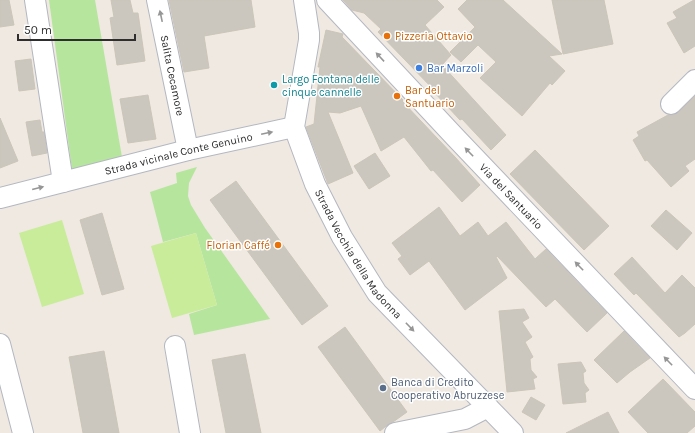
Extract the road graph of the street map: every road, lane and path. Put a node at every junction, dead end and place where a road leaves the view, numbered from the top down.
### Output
1 (34, 0) edge
2 (158, 0) edge
3 (304, 0) edge
4 (332, 5) edge
5 (309, 33) junction
6 (695, 80) edge
7 (671, 104) dead end
8 (294, 127) junction
9 (188, 150) junction
10 (63, 182) junction
11 (0, 198) edge
12 (0, 344) edge
13 (175, 346) dead end
14 (695, 389) edge
15 (488, 407) junction
16 (23, 433) edge
17 (190, 433) edge
18 (395, 433) edge
19 (513, 433) edge

1 - 10 street
9 -> 2 street, Salita Cecamore
3 - 5 street
4 - 5 street
14 -> 4 street, Via del Santuario
5 - 8 street
6 - 7 street
9 -> 8 street, Strada vicinale Conte Genuino
8 -> 15 street, Strada Vecchia della Madonna
9 - 10 street, Strada vicinale Conte Genuino
11 -> 10 street, Strada vicinale Conte Genuino
12 - 16 street
13 - 17 street
15 - 18 street
15 - 19 street, Strada Vecchia della Madonna

